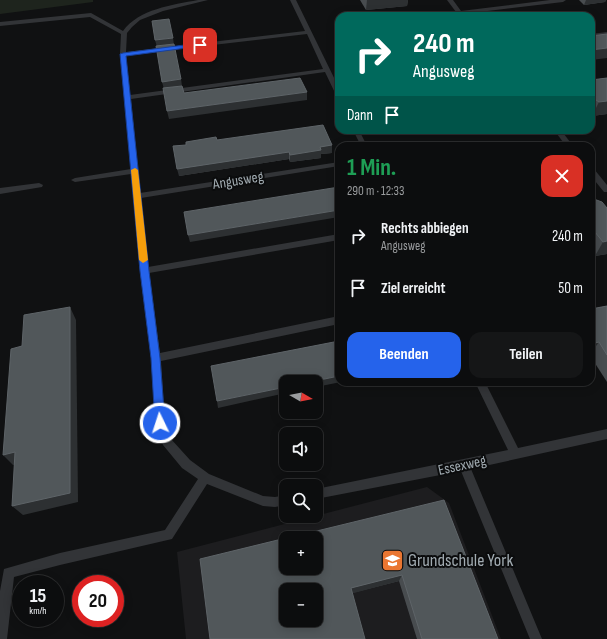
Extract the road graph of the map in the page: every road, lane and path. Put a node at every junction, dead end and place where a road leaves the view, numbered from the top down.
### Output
1 (205, 0) edge
2 (293, 0) edge
3 (450, 0) edge
4 (563, 0) edge
5 (459, 12) edge
6 (476, 12) edge
7 (0, 24) edge
8 (309, 32) junction
9 (124, 34) junction
10 (607, 34) edge
11 (595, 36) edge
12 (123, 54) junction
13 (326, 70) junction
14 (335, 87) edge
15 (128, 97) junction
16 (560, 134) edge
17 (567, 142) edge
18 (335, 165) edge
19 (135, 171) junction
20 (595, 176) edge
21 (75, 180) dead end
22 (39, 185) dead end
23 (607, 190) edge
24 (0, 191) edge
25 (138, 196) junction
26 (335, 238) edge
27 (144, 271) junction
28 (335, 321) edge
29 (156, 358) junction
30 (482, 386) edge
31 (607, 434) edge
32 (515, 454) junction
33 (464, 465) junction
34 (205, 478) junction
35 (323, 493) edge
36 (279, 501) edge
37 (1, 639) edge
38 (536, 639) edge

1 - 9 lane
2 - 8 lane
3 - 5 lane
4 - 6 lane
7 - 9 lane
8 - 12 lane
8 - 13 lane
9 - 12 lane
10 - 11 lane
12 - 15 lane
13 - 14 lane
13 - 15 lane
15 - 19 lane
16 - 17 lane
18 - 25 lane, Angusweg
19 - 21 lane
19 - 25 lane
20 - 23 lane
22 - 24 lane
25 - 27 lane
26 - 27 lane
27 - 29 lane
28 - 29 lane
29 - 34 lane
30 - 32 lane
31 - 32 lane, Essexweg
32 - 33 lane, Essexweg
33 - 35 lane, Essexweg
33 - 38 lane
34 - 36 lane
34 - 37 lane

